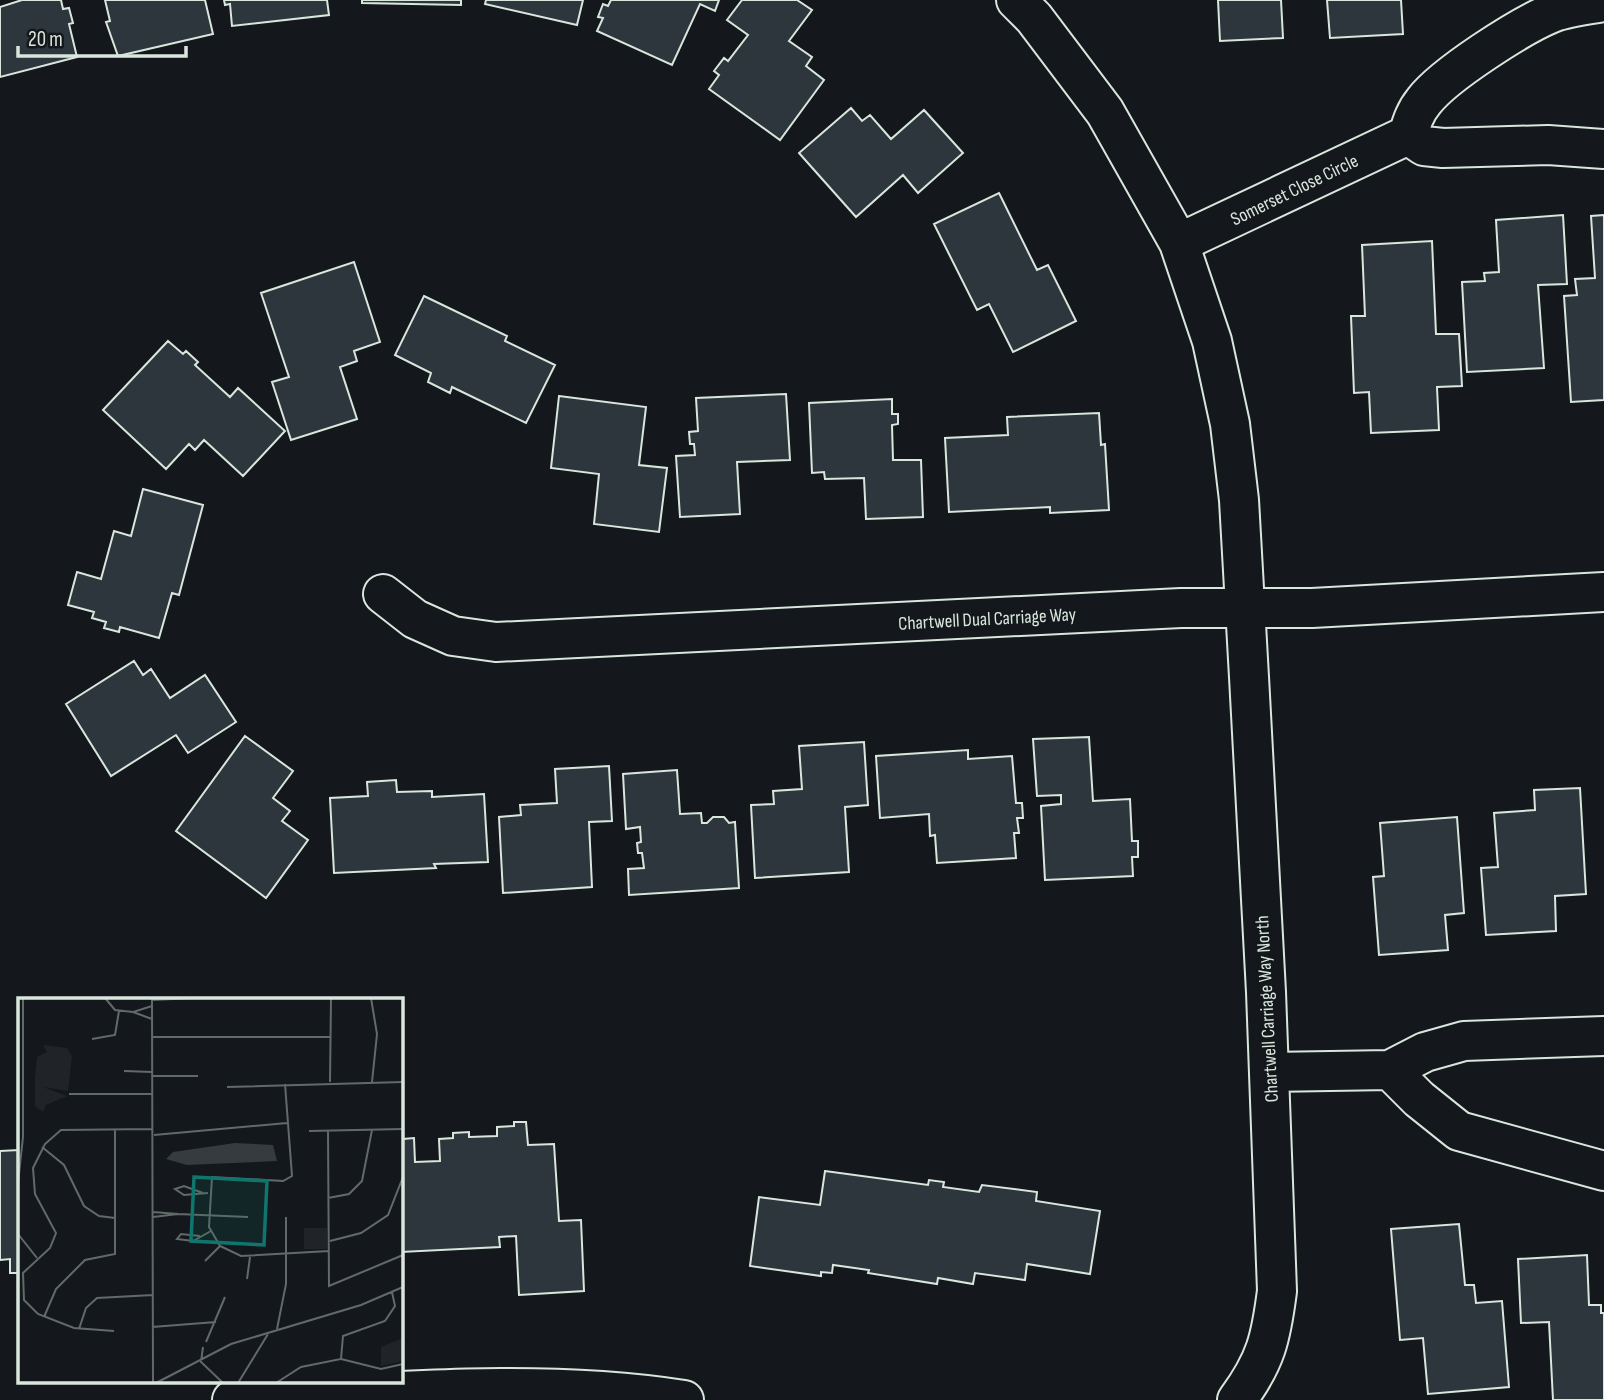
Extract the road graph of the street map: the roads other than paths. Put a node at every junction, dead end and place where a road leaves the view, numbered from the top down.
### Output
1 (1016, 0) edge
2 (1604, 2) edge
3 (1408, 135) junction
4 (1604, 149) edge
5 (1180, 243) junction
6 (1604, 593) edge
7 (383, 594) dead end
8 (1245, 609) junction
9 (1604, 1036) edge
10 (1391, 1070) junction
11 (1269, 1072) junction
12 (1604, 1171) edge
13 (232, 1400) edge
14 (684, 1400) edge
15 (1237, 1400) edge

1 - 5 street, Chartwell Carriage Way North
2 - 3 street
3 - 4 street
3 - 5 street, Somerset Close Circle
5 - 8 street, Chartwell Carriage Way North
6 - 8 street, Chartwell Dual Carriage Way
7 - 8 street, Chartwell Dual Carriage Way
8 - 11 street, Chartwell Carriage Way North
9 - 10 street
10 - 11 street
10 - 12 street
11 - 15 street, Chartwell Carriage Way North
13 - 14 street

